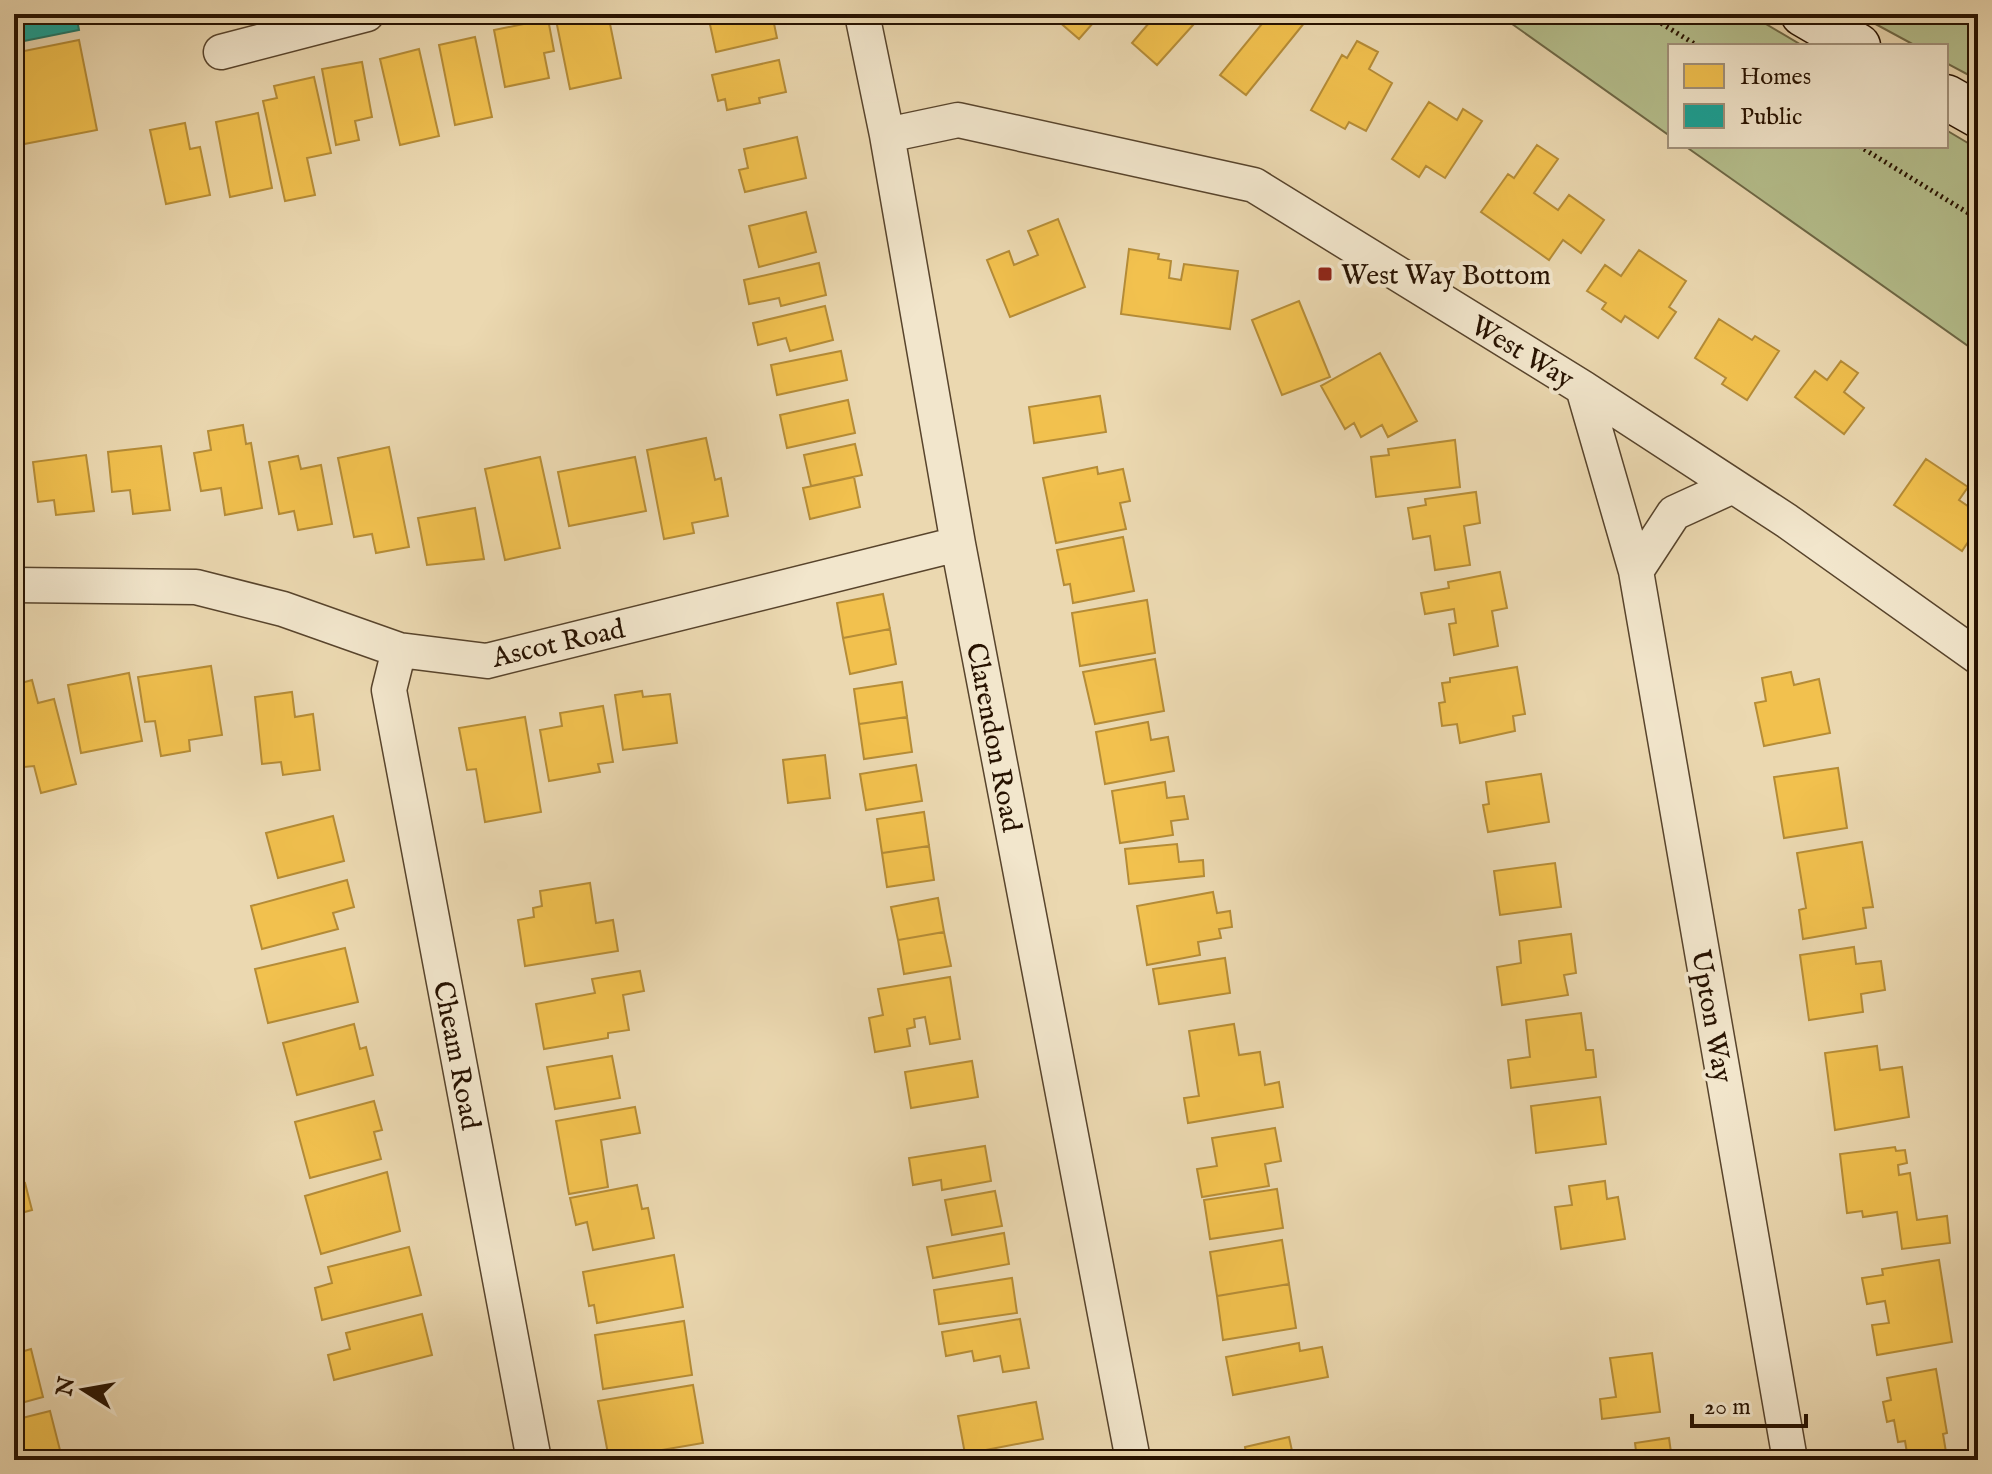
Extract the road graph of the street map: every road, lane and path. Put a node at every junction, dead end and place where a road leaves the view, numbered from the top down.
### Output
1 (367, 14) edge
2 (862, 14) edge
3 (1646, 14) edge
4 (1803, 14) edge
5 (1695, 44) edge
6 (1855, 44) edge
7 (221, 52) dead end
8 (1948, 98) edge
9 (1978, 115) edge
10 (887, 135) junction
11 (1862, 148) edge
12 (1978, 219) edge
13 (1583, 388) junction
14 (1733, 486) junction
15 (958, 544) junction
16 (1636, 571) junction
17 (14, 585) edge
18 (399, 650) junction
19 (1978, 657) edge
20 (534, 1460) edge
21 (1133, 1460) edge
22 (1790, 1460) edge

1 - 7 street
2 - 10 street, Clarendon Road
3 - 5 path
4 - 6 street
8 - 9 street
10 - 13 street, West Way
10 - 15 street, Clarendon Road
11 - 12 path
13 - 14 street, West Way
13 - 16 street, Upton Way
14 - 16 street
14 - 19 street, West Way
15 - 18 street, Ascot Road
15 - 21 street, Clarendon Road
16 - 22 street, Upton Way
17 - 18 street, Ascot Road
18 - 20 street, Cheam Road

